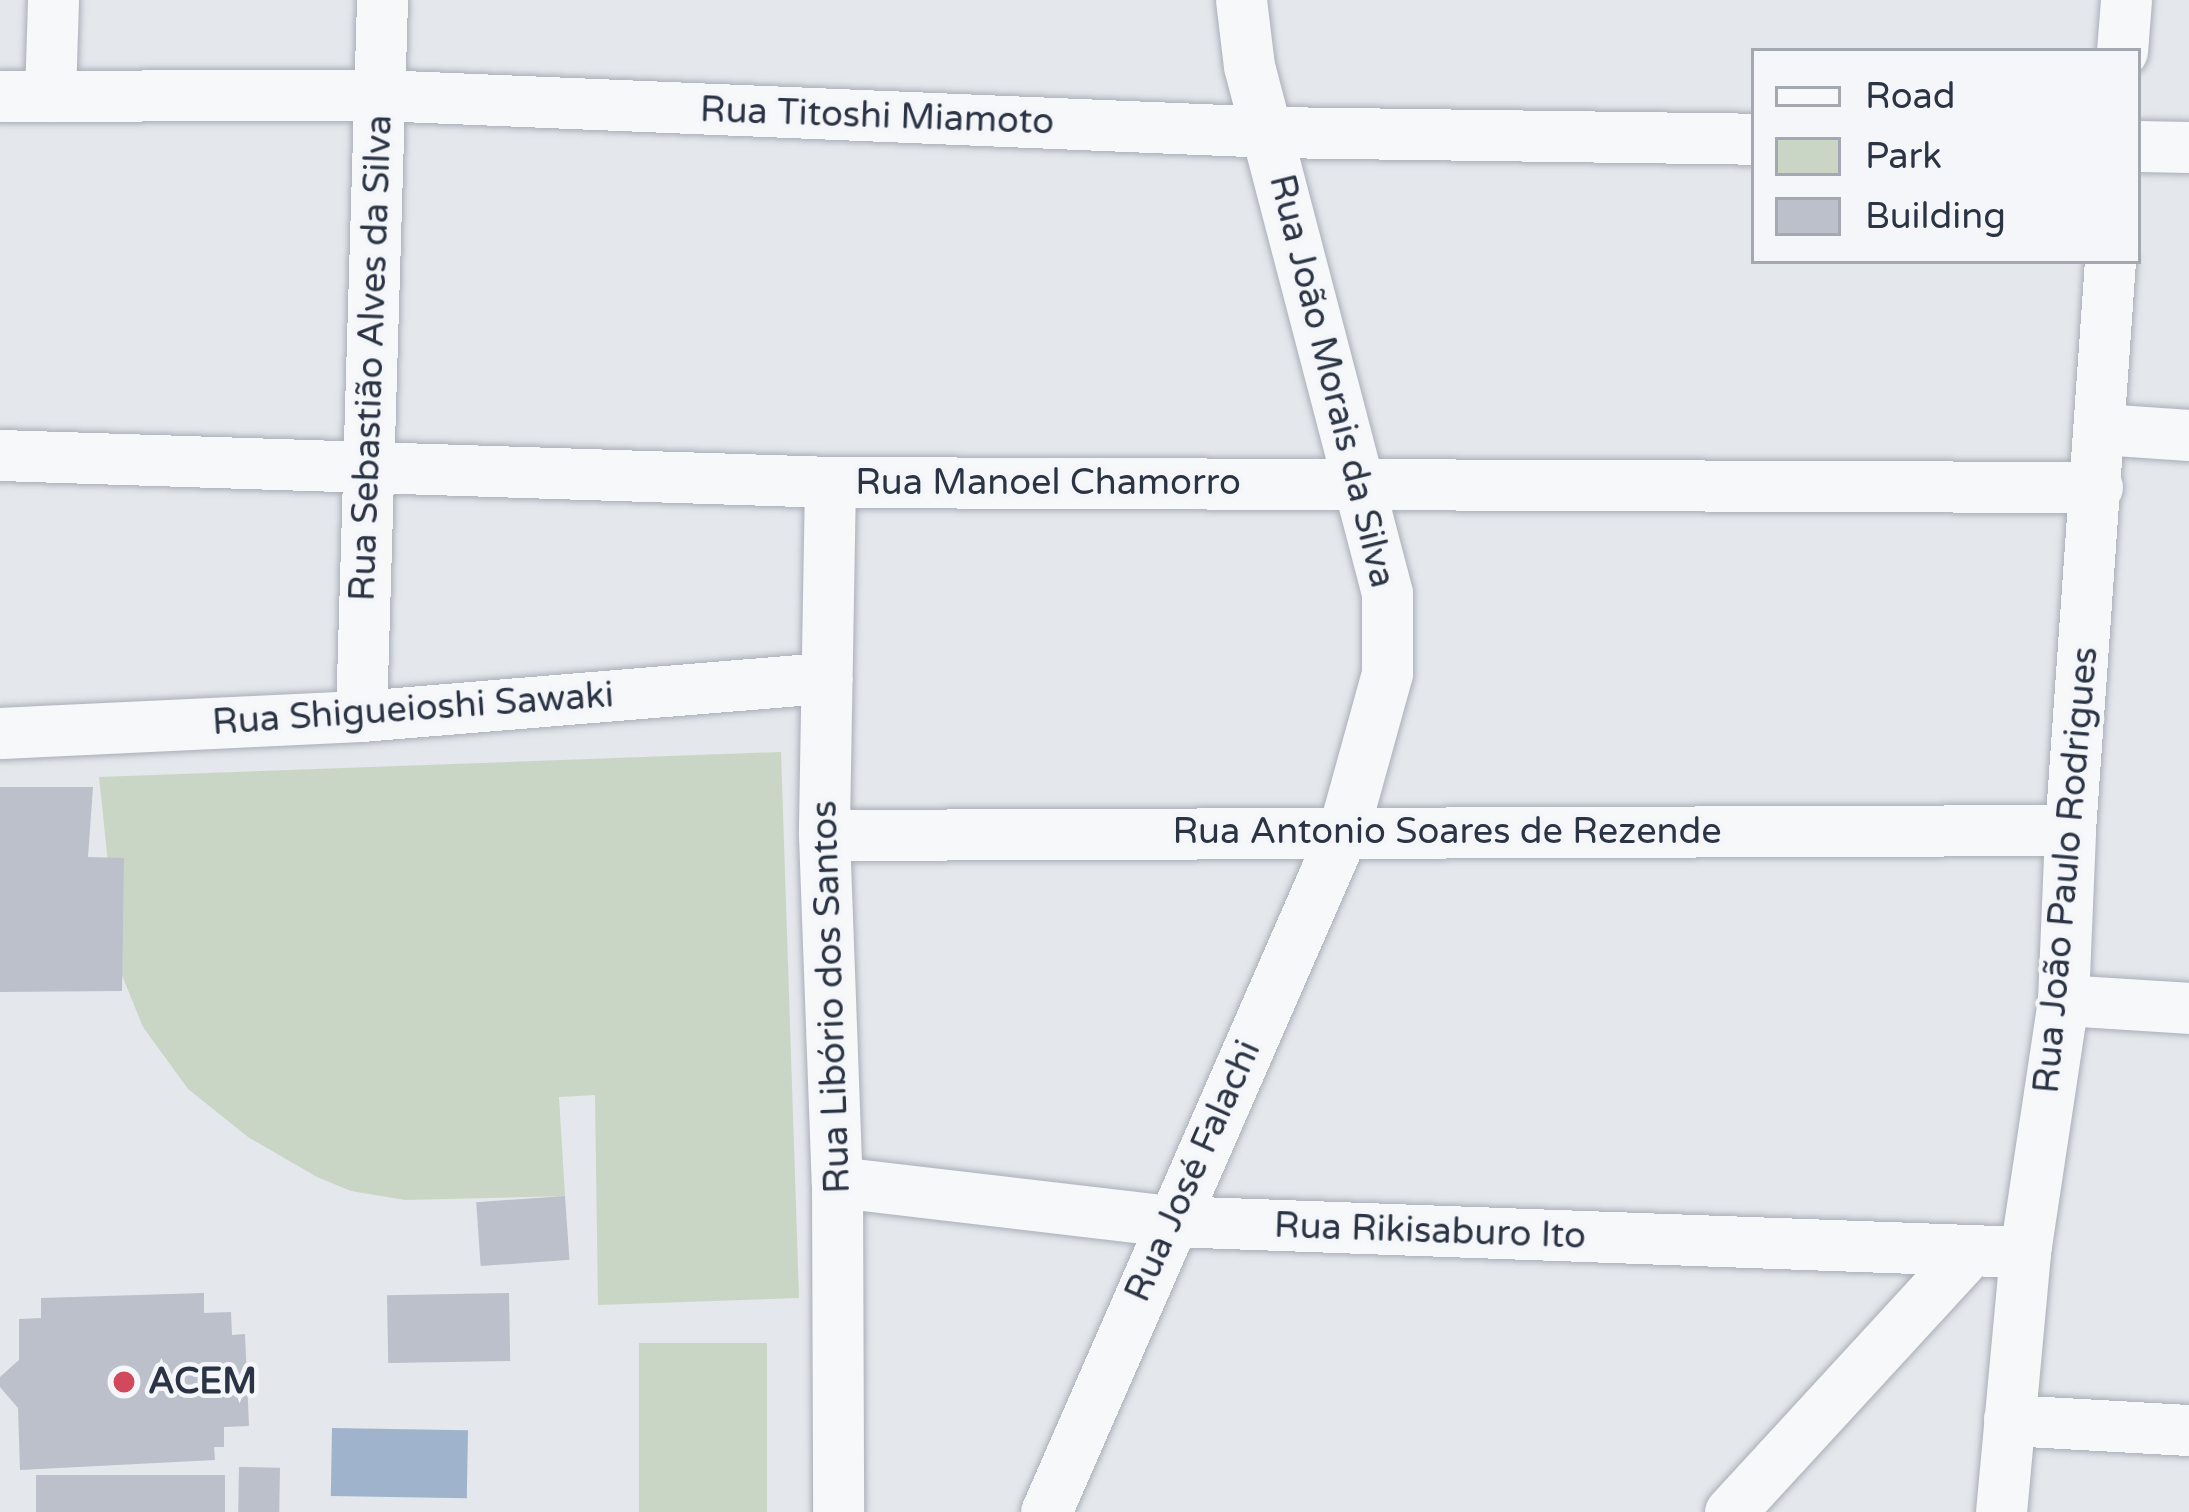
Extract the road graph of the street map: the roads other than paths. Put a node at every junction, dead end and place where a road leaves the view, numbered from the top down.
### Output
1 (53, 0) edge
2 (382, 0) edge
3 (1240, 0) edge
4 (2126, 0) edge
5 (2122, 48) edge
6 (378, 95) junction
7 (25, 96) edge
8 (1271, 132) junction
9 (1751, 140) edge
10 (2141, 146) edge
11 (2189, 147) edge
12 (2110, 264) edge
13 (2101, 429) junction
14 (2189, 434) edge
15 (0, 455) edge
16 (369, 470) junction
17 (830, 482) junction
18 (1357, 484) junction
19 (2097, 487) junction
20 (826, 678) junction
21 (361, 716) junction
22 (0, 733) edge
23 (2069, 830) junction
24 (1343, 832) junction
25 (824, 835) junction
26 (2063, 1000) junction
27 (2189, 1007) edge
28 (837, 1182) junction
29 (1171, 1221) junction
30 (1970, 1250) junction
31 (2025, 1252) junction
32 (2009, 1420) junction
33 (2189, 1430) edge
34 (838, 1512) edge
35 (1046, 1512) edge
36 (1730, 1512) edge
37 (2001, 1512) edge

1 - 7 street
2 - 6 street, Rua Sebastião Alves da Silva
3 - 8 street, Rua João Morais da Silva
4 - 5 street
6 - 7 street, Rua Titoshi Miamoto
6 - 8 street, Rua Titoshi Miamoto
6 - 16 street, Rua Sebastião Alves da Silva
8 - 9 street, Rua Titoshi Miamoto
8 - 18 street, Rua João Morais da Silva
10 - 11 street
12 - 13 street, Rua João Paulo Rodrigues
13 - 14 street
13 - 19 street, Rua João Paulo Rodrigues
15 - 16 street, Rua Manoel Chamorro
16 - 17 street, Rua Manoel Chamorro
16 - 21 street, Rua Sebastião Alves da Silva
17 - 18 street, Rua Manoel Chamorro
17 - 20 street, Rua Libório dos Santos
18 - 19 street, Rua Manoel Chamorro
18 - 24 street, Rua João Morais da Silva
19 - 23 street, Rua João Paulo Rodrigues
20 - 21 street, Rua Shigueioshi Sawaki
20 - 25 street, Rua Libório dos Santos
21 - 22 street, Rua Shigueioshi Sawaki
23 - 24 street, Rua Antonio Soares de Rezende
23 - 26 street, Rua João Paulo Rodrigues
24 - 25 street, Rua Antonio Soares de Rezende
24 - 29 street, Rua José Falachi
25 - 28 street, Rua Libório dos Santos
26 - 27 street
26 - 31 street, Rua João Paulo Rodrigues
28 - 29 street, Rua Rikisaburo Ito
28 - 34 street, Rua Libório dos Santos
29 - 30 street, Rua Rikisaburo Ito
29 - 35 street, Rua José Falachi
30 - 31 street, Rua Rikisaburo Ito
30 - 36 street
31 - 32 street, Rua João Paulo Rodrigues
32 - 33 street
32 - 37 street, Rua João Paulo Rodrigues

